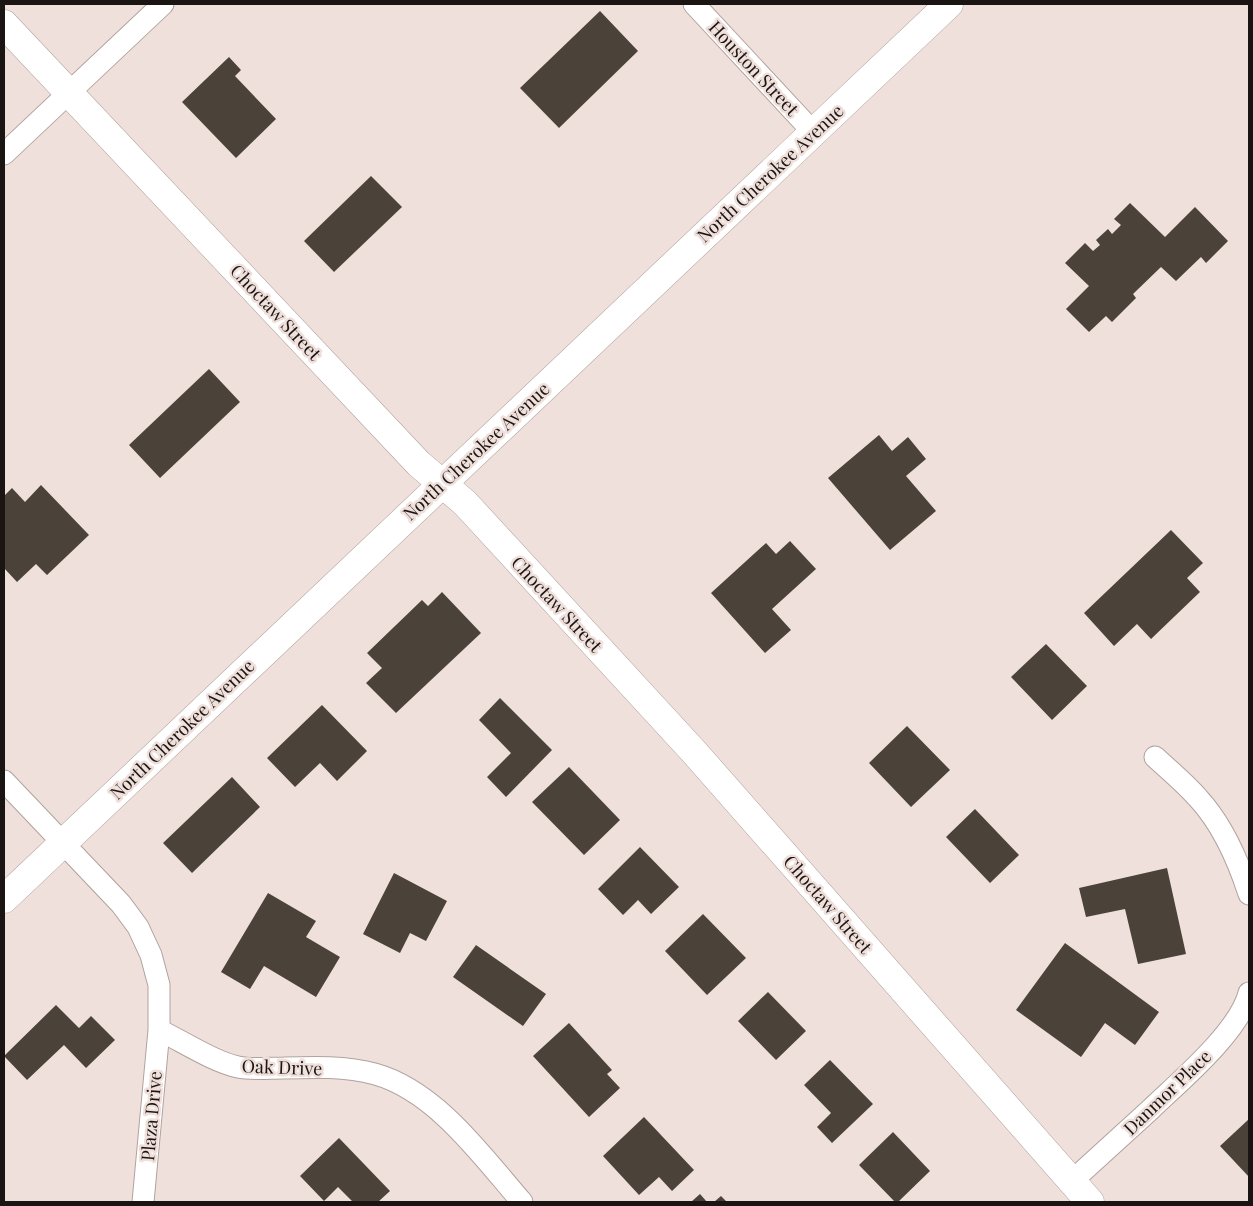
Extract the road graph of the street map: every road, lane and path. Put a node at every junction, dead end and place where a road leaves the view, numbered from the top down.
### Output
1 (163, 4) edge
2 (694, 4) edge
3 (949, 4) edge
4 (4, 24) edge
5 (69, 93) junction
6 (813, 132) junction
7 (4, 154) edge
8 (442, 483) junction
9 (1155, 757) dead end
10 (4, 781) edge
11 (62, 844) junction
12 (1249, 894) edge
13 (4, 899) edge
14 (1249, 993) edge
15 (159, 1030) junction
16 (1072, 1181) junction
17 (143, 1202) edge
18 (522, 1202) edge
19 (1090, 1202) edge

1 - 5 street
2 - 6 street, Houston Street
3 - 6 street, North Cherokee Avenue
4 - 5 street, Choctaw Street
5 - 7 street
5 - 8 street, Choctaw Street
6 - 8 street, North Cherokee Avenue
8 - 11 street, North Cherokee Avenue
8 - 16 street, Choctaw Street
9 - 12 street
10 - 11 street
11 - 13 street, North Cherokee Avenue
11 - 15 street
14 - 16 street, Danmor Place
15 - 17 street, Plaza Drive
15 - 18 street, Oak Drive
16 - 19 street, Choctaw Street

